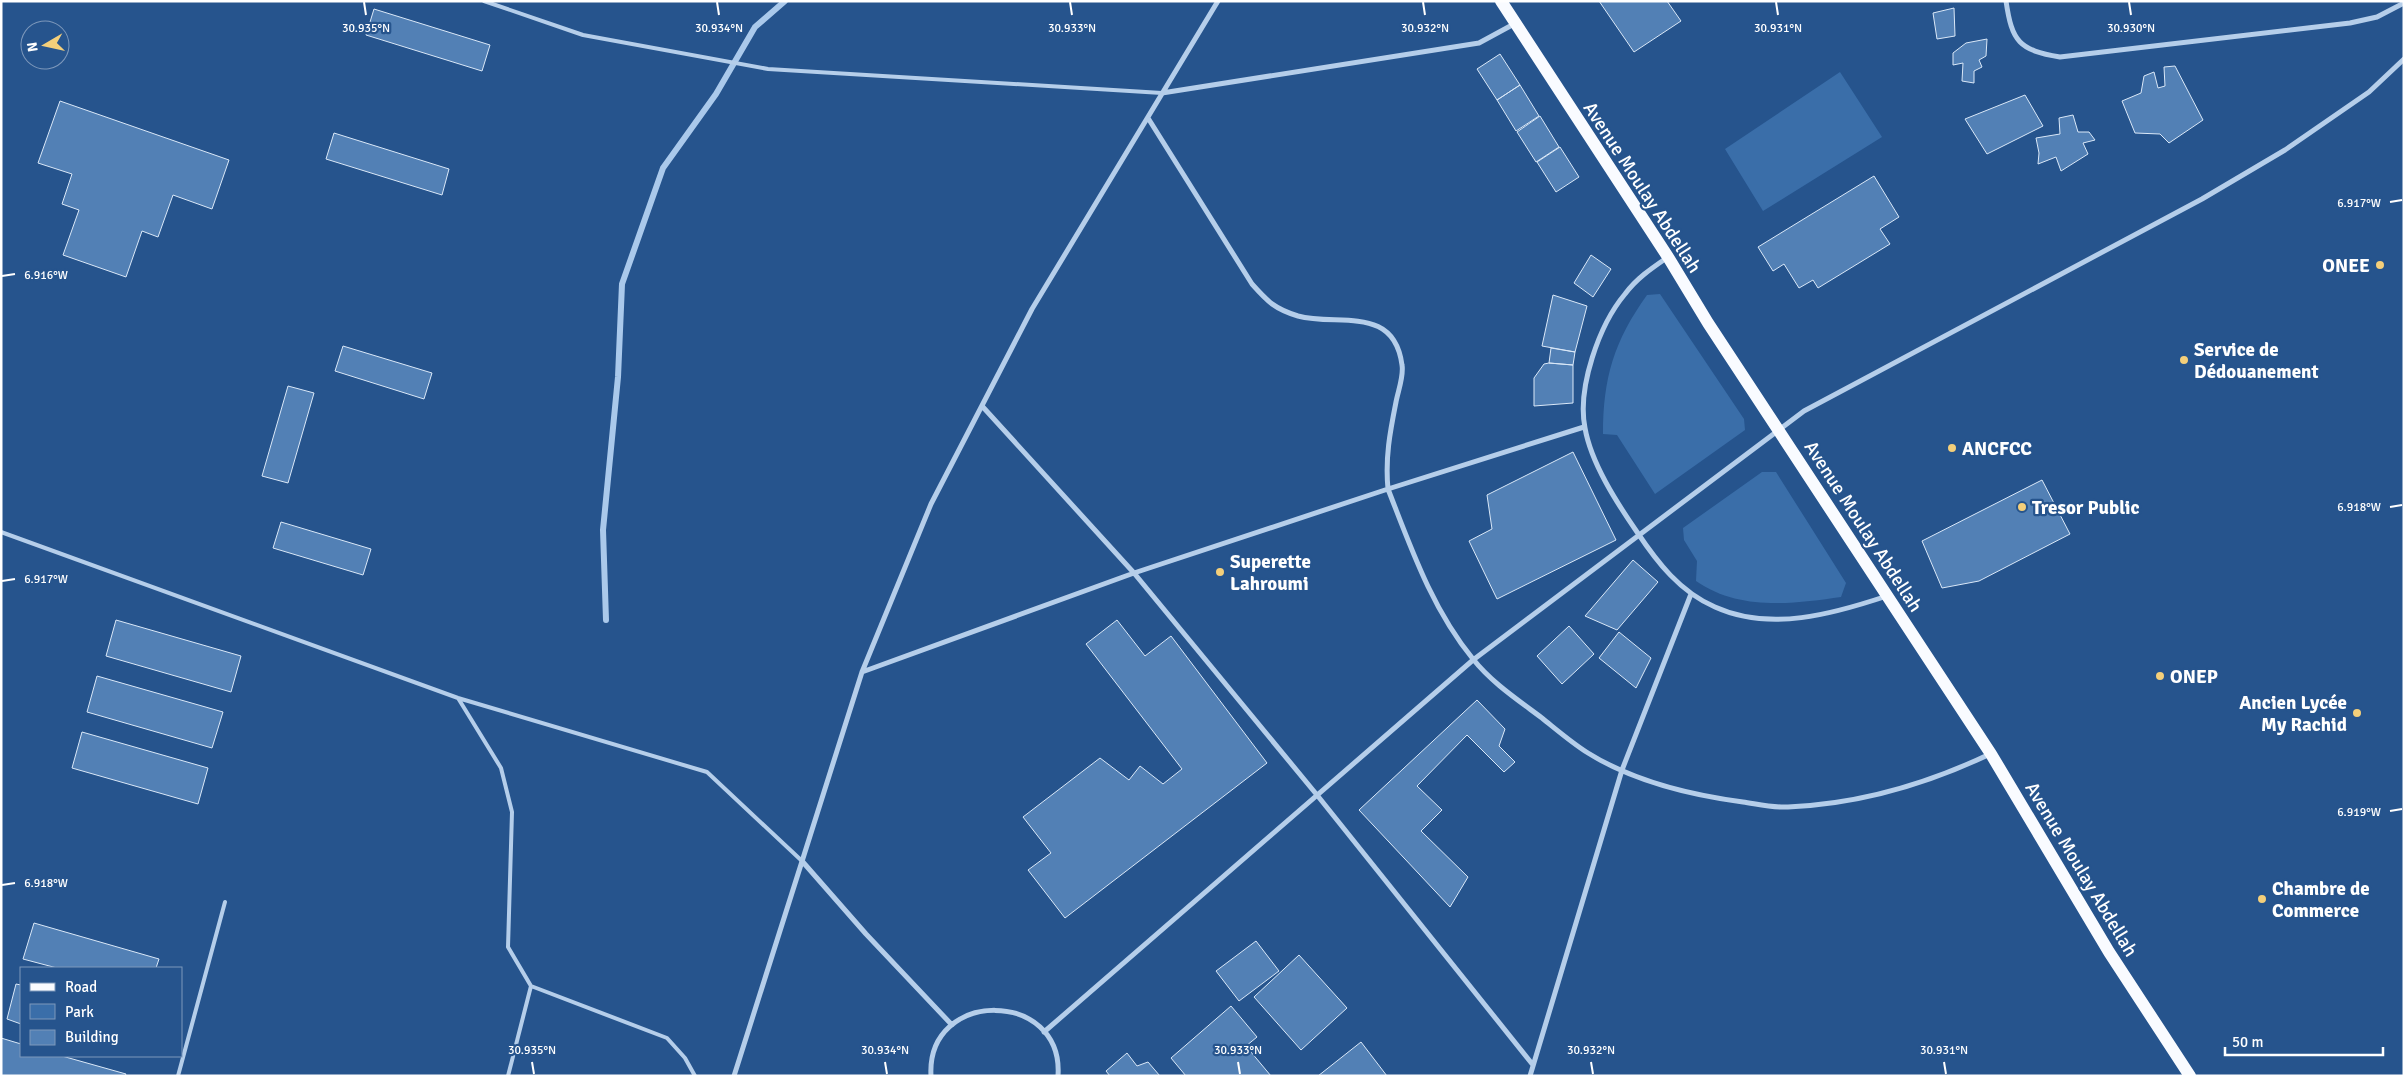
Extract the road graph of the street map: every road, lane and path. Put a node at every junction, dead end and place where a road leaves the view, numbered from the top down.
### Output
1 (484, 1) edge
2 (1218, 1) edge
3 (1501, 1) edge
4 (2006, 1) edge
5 (2404, 3) edge
6 (1514, 24) junction
7 (2404, 58) edge
8 (1162, 93) junction
9 (1148, 118) junction
10 (1668, 257) junction
11 (982, 406) junction
12 (1584, 427) junction
13 (1779, 430) junction
14 (1388, 489) junction
15 (1, 532) edge
16 (1638, 535) junction
17 (1134, 573) junction
18 (1690, 594) junction
19 (1888, 596) junction
20 (1473, 660) junction
21 (862, 672) junction
22 (458, 698) junction
23 (1991, 754) junction
24 (1622, 770) junction
25 (1317, 795) junction
26 (802, 860) junction
27 (224, 902) dead end
28 (530, 986) junction
29 (952, 1025) junction
30 (1044, 1032) junction
31 (1533, 1065) junction
32 (178, 1076) edge
33 (508, 1076) edge
34 (695, 1076) edge
35 (734, 1076) edge
36 (931, 1076) edge
37 (1058, 1076) edge
38 (1530, 1076) edge
39 (2190, 1076) edge

1 - 8 lane
2 - 8 street
3 - 6 main road, Avenue Moulay Abdellah
4 - 5 street
6 - 8 street
6 - 10 main road, Avenue Moulay Abdellah
7 - 13 street
8 - 9 street
9 - 11 street
9 - 14 street
10 - 12 street
10 - 13 main road, Avenue Moulay Abdellah
11 - 17 street
11 - 21 street
12 - 14 street
12 - 16 street
13 - 16 street
13 - 19 main road, Avenue Moulay Abdellah
14 - 17 street
14 - 20 street
15 - 22 lane
16 - 18 street
16 - 20 street
17 - 21 street
17 - 25 street
18 - 19 street
18 - 24 street
19 - 23 main road, Avenue Moulay Abdellah
20 - 24 street
20 - 25 street
21 - 26 street
22 - 26 lane
22 - 28 lane
23 - 24 street
23 - 39 main road, Avenue Moulay Abdellah
24 - 31 street
25 - 30 street
25 - 31 street
26 - 29 street
26 - 35 street
27 - 32 lane
28 - 33 lane
28 - 34 lane
29 - 30 street
29 - 36 street
30 - 37 street
31 - 38 street

